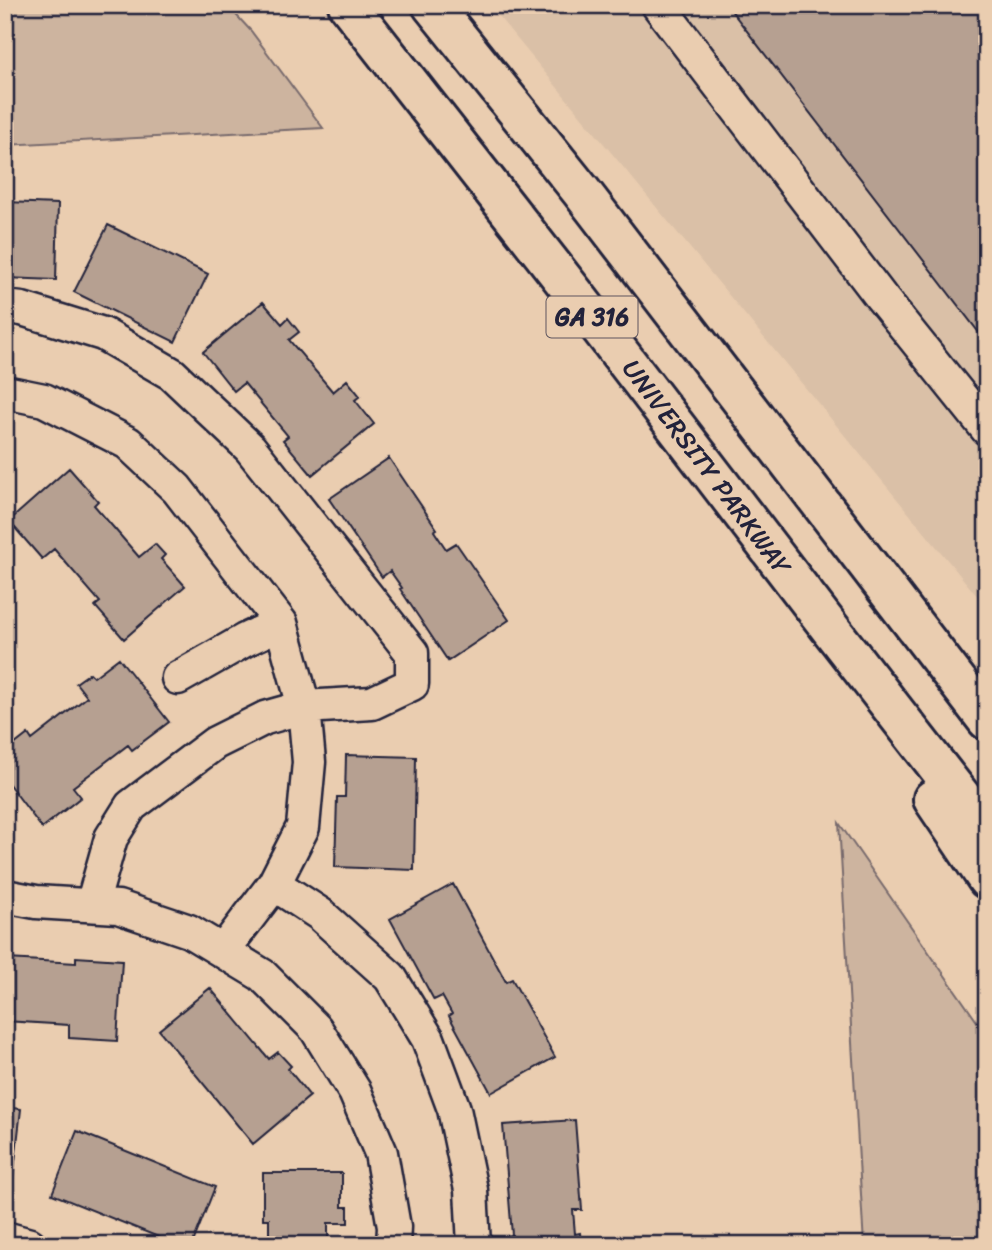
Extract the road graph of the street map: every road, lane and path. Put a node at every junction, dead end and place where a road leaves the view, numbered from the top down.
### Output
1 (348, 5) edge
2 (432, 5) edge
3 (658, 5) edge
4 (5, 307) edge
5 (5, 392) edge
6 (987, 429) edge
7 (771, 439) junction
8 (281, 624) junction
9 (833, 632) junction
10 (178, 678) dead end
11 (987, 680) edge
12 (304, 707) junction
13 (987, 720) edge
14 (987, 830) edge
15 (987, 878) edge
16 (274, 884) junction
17 (5, 896) edge
18 (92, 905) junction
19 (223, 951) junction
20 (5, 1238) edge
21 (29, 1245) edge
22 (393, 1245) edge
23 (474, 1245) edge

1 - 9 highway, UNIVERSITY PARKWAY / GA 316
2 - 7 highway, GA 316
3 - 6 street
4 - 12 street
5 - 8 street
7 - 11 highway
7 - 13 highway, GA 316
8 - 10 street
8 - 12 street
9 - 14 highway, UNIVERSITY PARKWAY / GA 316
9 - 15 highway
12 - 16 street
12 - 18 street
16 - 19 street
16 - 23 street
17 - 18 street
18 - 19 street
19 - 22 street
20 - 21 street

